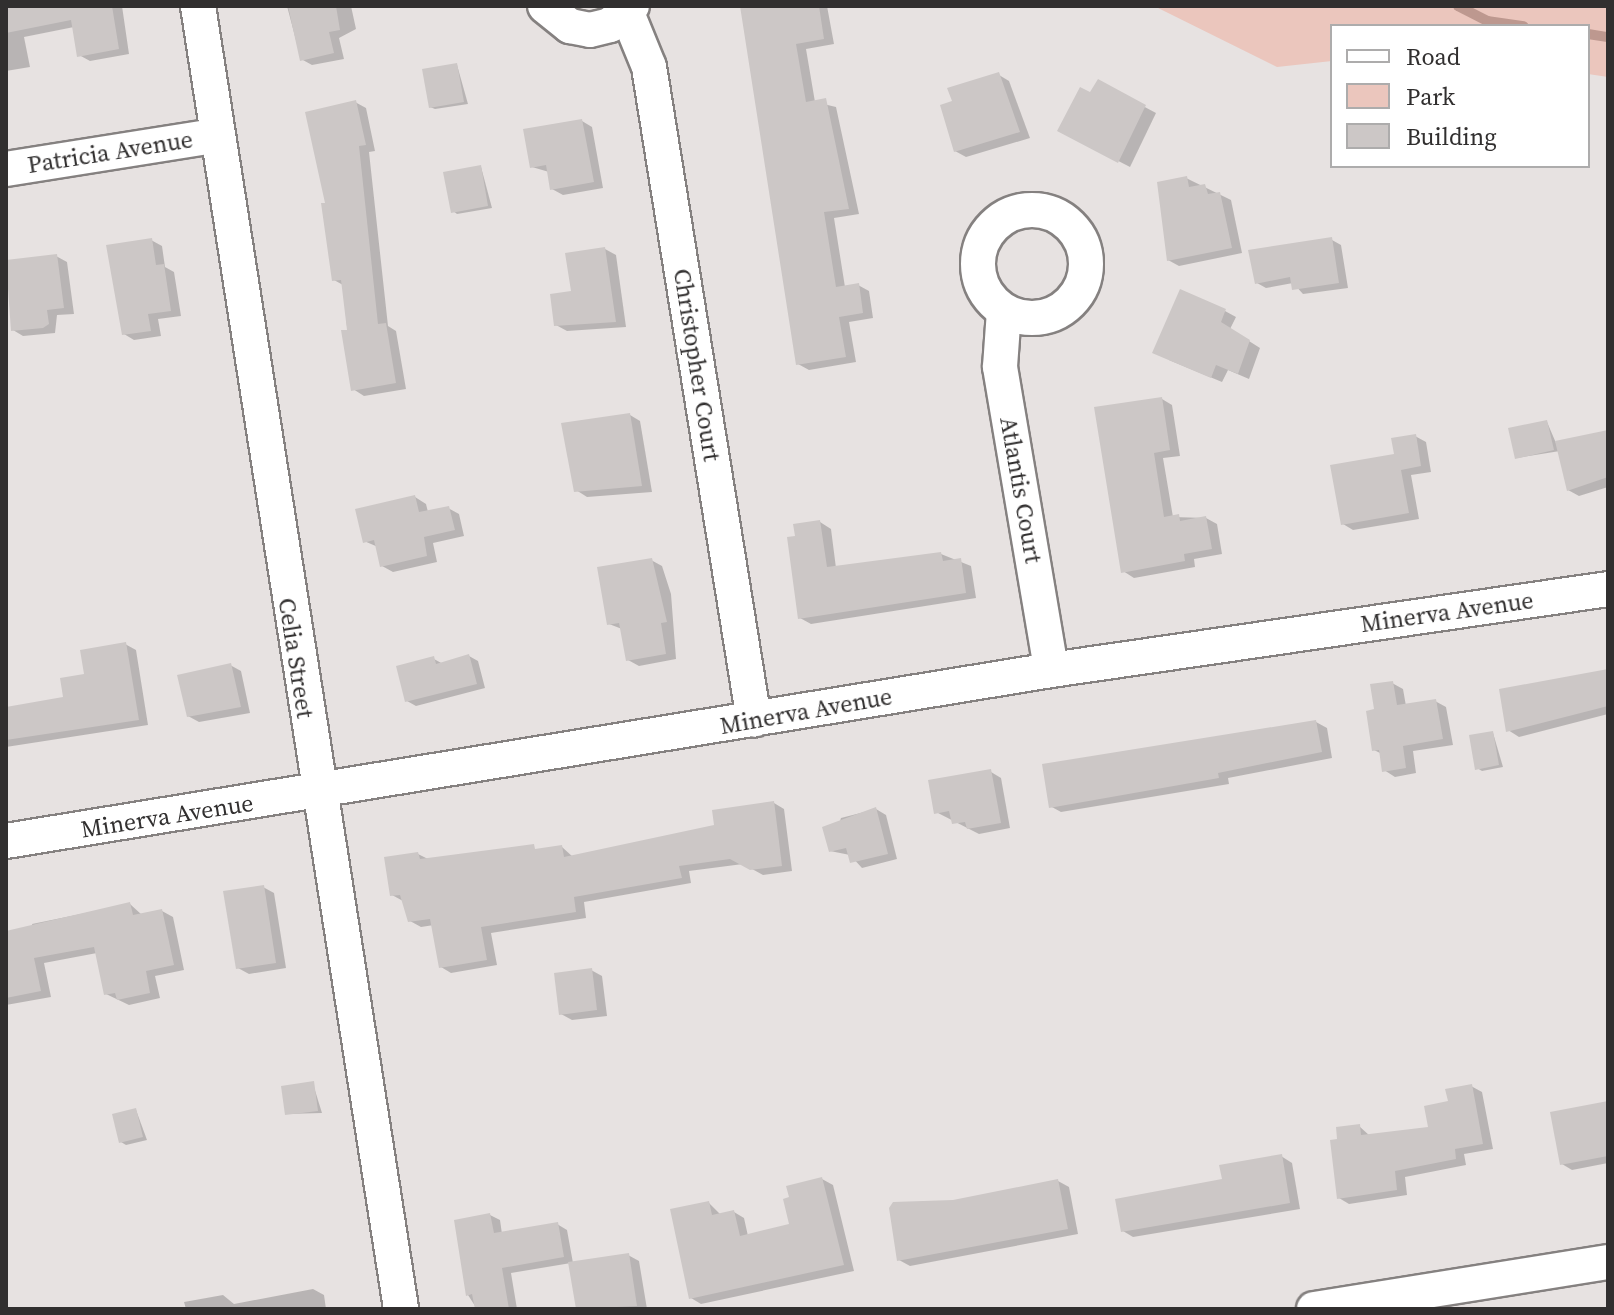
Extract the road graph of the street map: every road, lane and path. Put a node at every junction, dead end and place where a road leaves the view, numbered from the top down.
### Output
1 (198, 6) edge
2 (545, 6) edge
3 (629, 10) edge
4 (214, 136) junction
5 (6, 169) edge
6 (1004, 311) dead end
7 (1608, 589) edge
8 (1051, 670) junction
9 (754, 720) junction
10 (318, 793) junction
11 (6, 841) edge
12 (1608, 1262) edge
13 (401, 1309) edge
14 (1314, 1309) edge

1 - 4 street, Celia Street
2 - 3 street, Christopher Court
3 - 9 street, Christopher Court
4 - 5 street, Patricia Avenue
4 - 10 street, Celia Street
6 - 8 street, Atlantis Court
7 - 8 street, Minerva Avenue
8 - 9 street, Minerva Avenue
9 - 10 street, Minerva Avenue
10 - 11 street, Minerva Avenue
10 - 13 street, Celia Street
12 - 14 street

